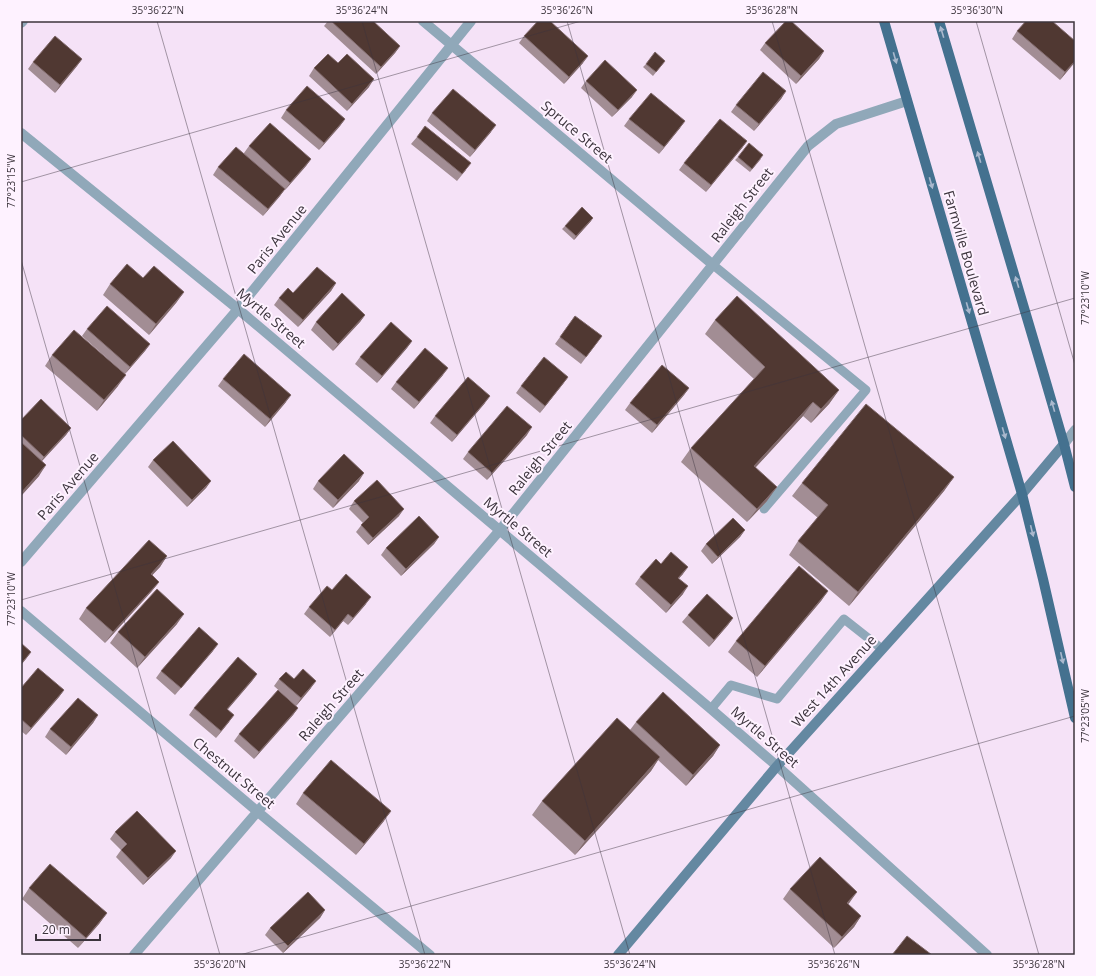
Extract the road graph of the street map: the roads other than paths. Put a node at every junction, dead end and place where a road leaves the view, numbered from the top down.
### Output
1 (23, 21) edge
2 (423, 21) edge
3 (471, 21) edge
4 (884, 21) edge
5 (938, 21) edge
6 (21, 23) edge
7 (452, 45) junction
8 (907, 101) junction
9 (21, 133) edge
10 (712, 264) junction
11 (238, 309) junction
12 (1075, 430) edge
13 (1064, 444) junction
14 (1075, 487) edge
15 (1022, 494) junction
16 (764, 508) edge
17 (500, 530) junction
18 (21, 562) edge
19 (21, 611) edge
20 (882, 649) junction
21 (711, 709) junction
22 (1075, 718) edge
23 (778, 766) junction
24 (258, 812) junction
25 (134, 955) edge
26 (430, 955) edge
27 (618, 955) edge
28 (987, 955) edge

1 - 6 street
2 - 7 street, Spruce Street
3 - 7 street, Paris Avenue
4 -> 8 main road, Farmville Boulevard
13 -> 5 main road
7 - 10 street, Spruce Street
7 - 11 street, Paris Avenue
8 - 10 street, Raleigh Street
8 -> 15 main road, Farmville Boulevard
9 - 11 street, Myrtle Street
10 - 16 lane
10 - 17 street, Raleigh Street
11 - 17 street, Myrtle Street
11 - 18 street, Paris Avenue
12 - 13 street, West 14th Avenue
13 - 14 main road
13 - 15 main road, West 14th Avenue
15 - 20 main road, West 14th Avenue
15 -> 22 main road, Farmville Boulevard
17 - 21 street, Myrtle Street
17 - 24 street, Raleigh Street
19 - 24 street, Chestnut Street
20 - 21 lane
20 - 23 main road, West 14th Avenue
21 - 23 street, Myrtle Street
23 - 27 main road, West 14th Avenue
23 - 28 street, Myrtle Street
24 - 25 street, Raleigh Street
24 - 26 street, Chestnut Street

